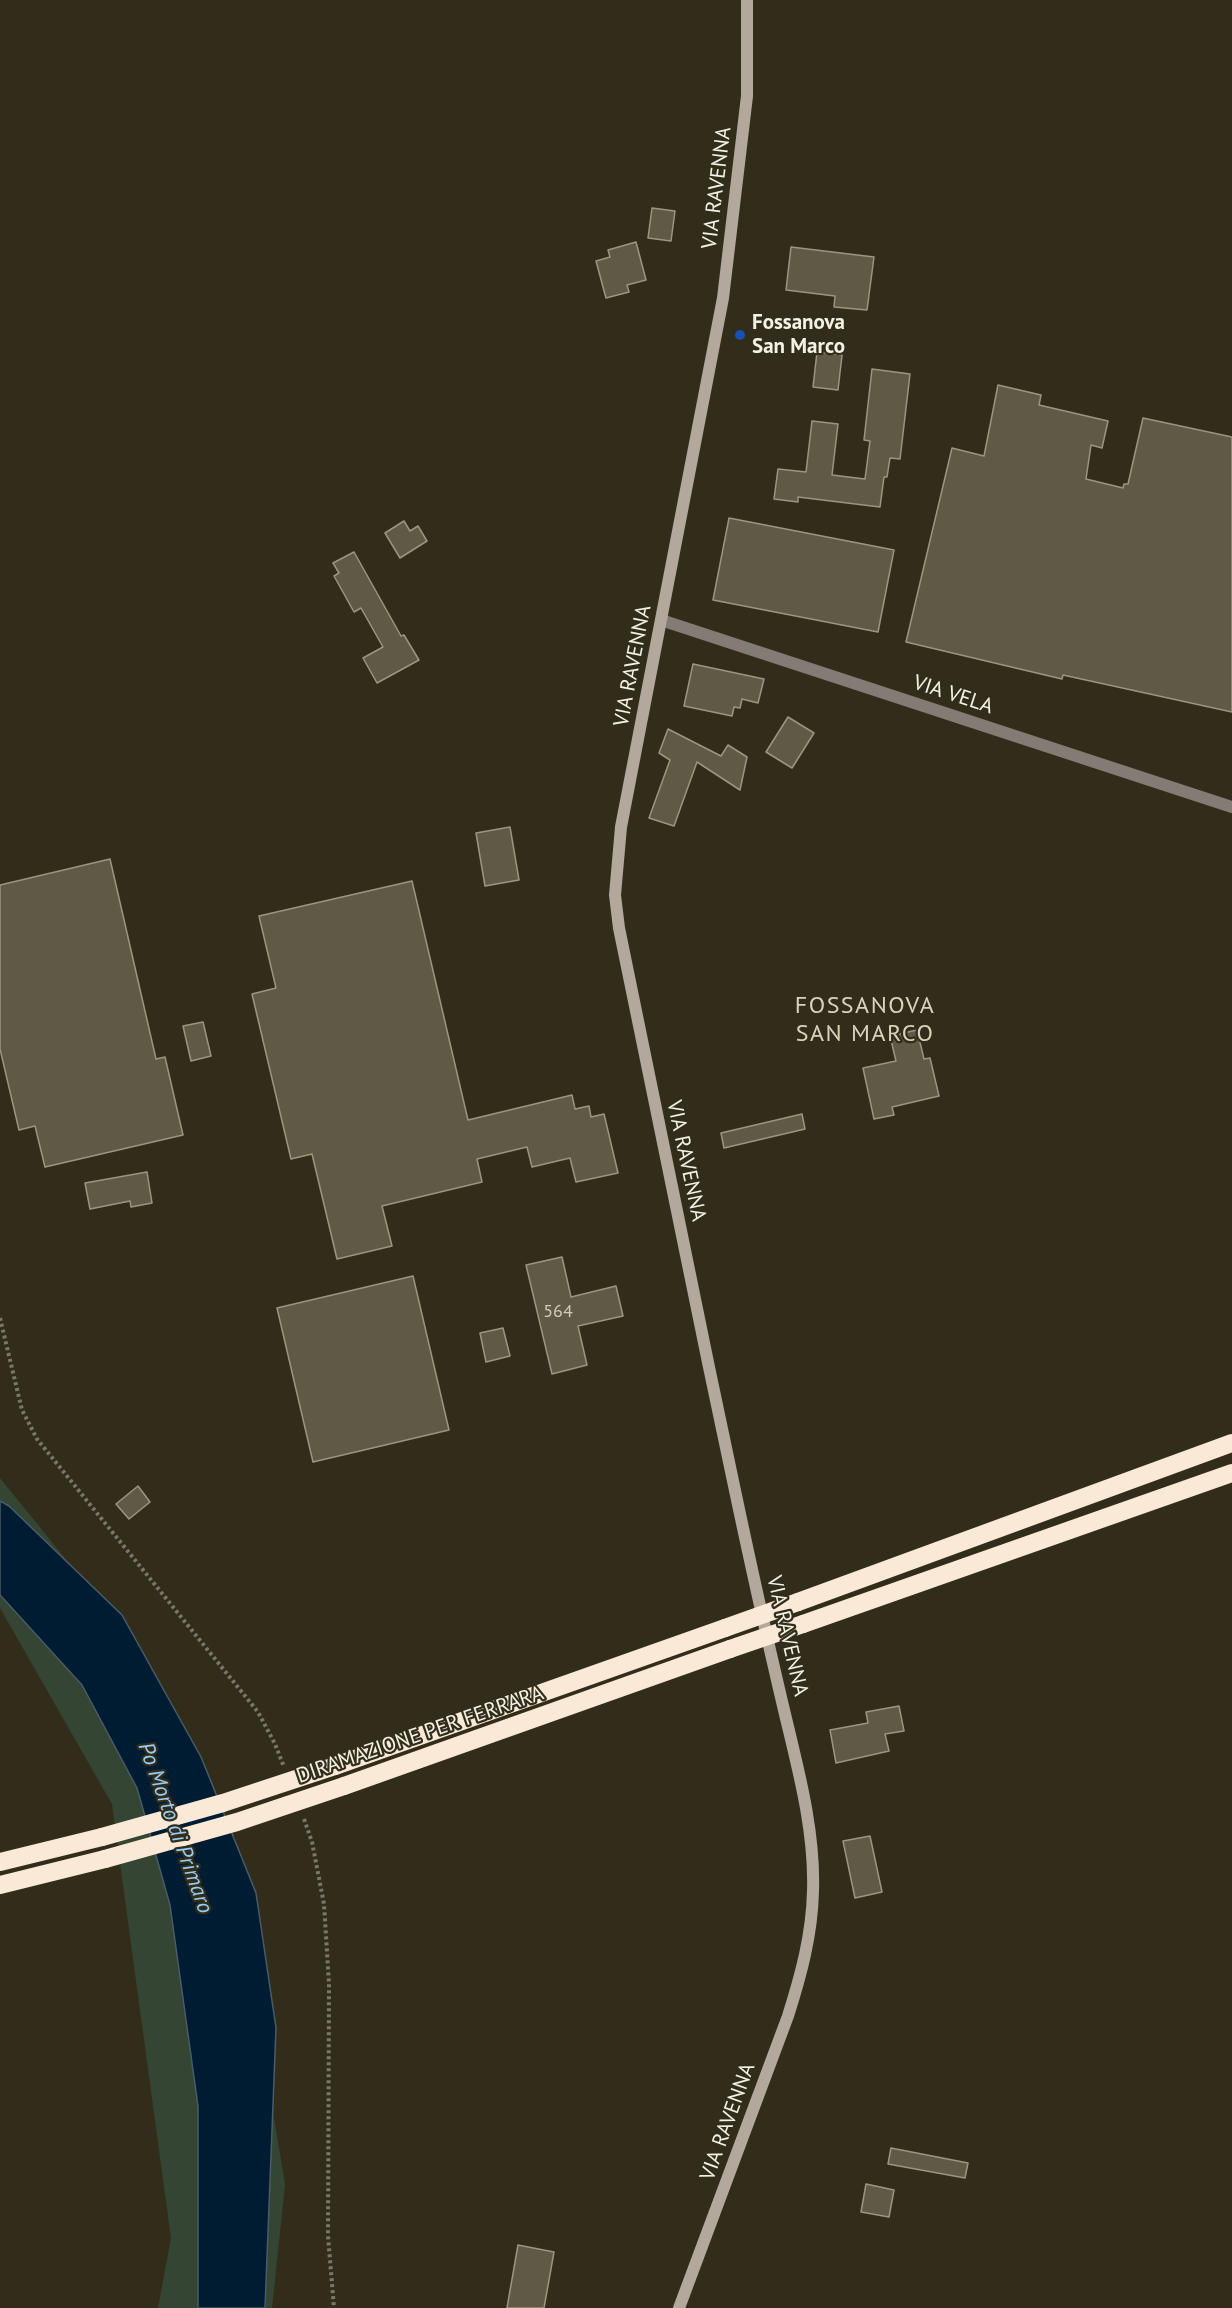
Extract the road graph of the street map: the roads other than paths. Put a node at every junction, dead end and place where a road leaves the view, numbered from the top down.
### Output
1 (747, 0) edge
2 (661, 620) junction
3 (1232, 807) edge
4 (1232, 1443) edge
5 (1232, 1473) edge
6 (0, 1862) edge
7 (0, 1885) edge
8 (679, 2308) edge

1 - 2 main road, VIA RAVENNA
2 - 3 street, VIA VELA
2 - 8 main road, VIA RAVENNA
4 - 6 highway, DIRAMAZIONE PER FERRARA, bridge
5 - 7 highway, DIRAMAZIONE PER FERRARA, bridge

